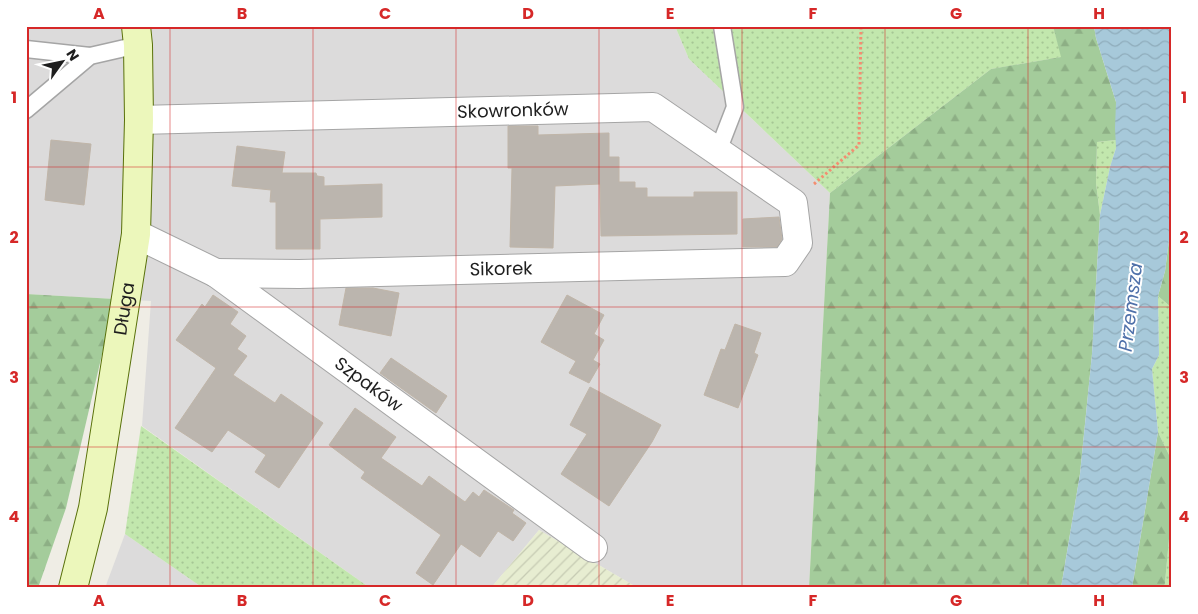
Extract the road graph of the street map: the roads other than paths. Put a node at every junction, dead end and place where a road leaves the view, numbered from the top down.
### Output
1 (722, 26) edge
2 (137, 36) edge
3 (26, 49) edge
4 (90, 56) junction
5 (26, 110) edge
6 (139, 120) junction
7 (718, 152) junction
8 (136, 234) junction
9 (785, 262) joint
10 (216, 273) junction
11 (593, 548) dead end
12 (73, 588) edge

1 - 7 lane
2 - 4 lane
2 - 6 street, Długa
3 - 4 lane
4 - 5 lane
6 - 7 street, Skowronków
6 - 8 street, Długa
7 - 9 street, Skowronków
8 - 10 street, Szpaków
8 - 12 street, Długa
9 - 10 street, Sikorek
10 - 11 street, Szpaków

